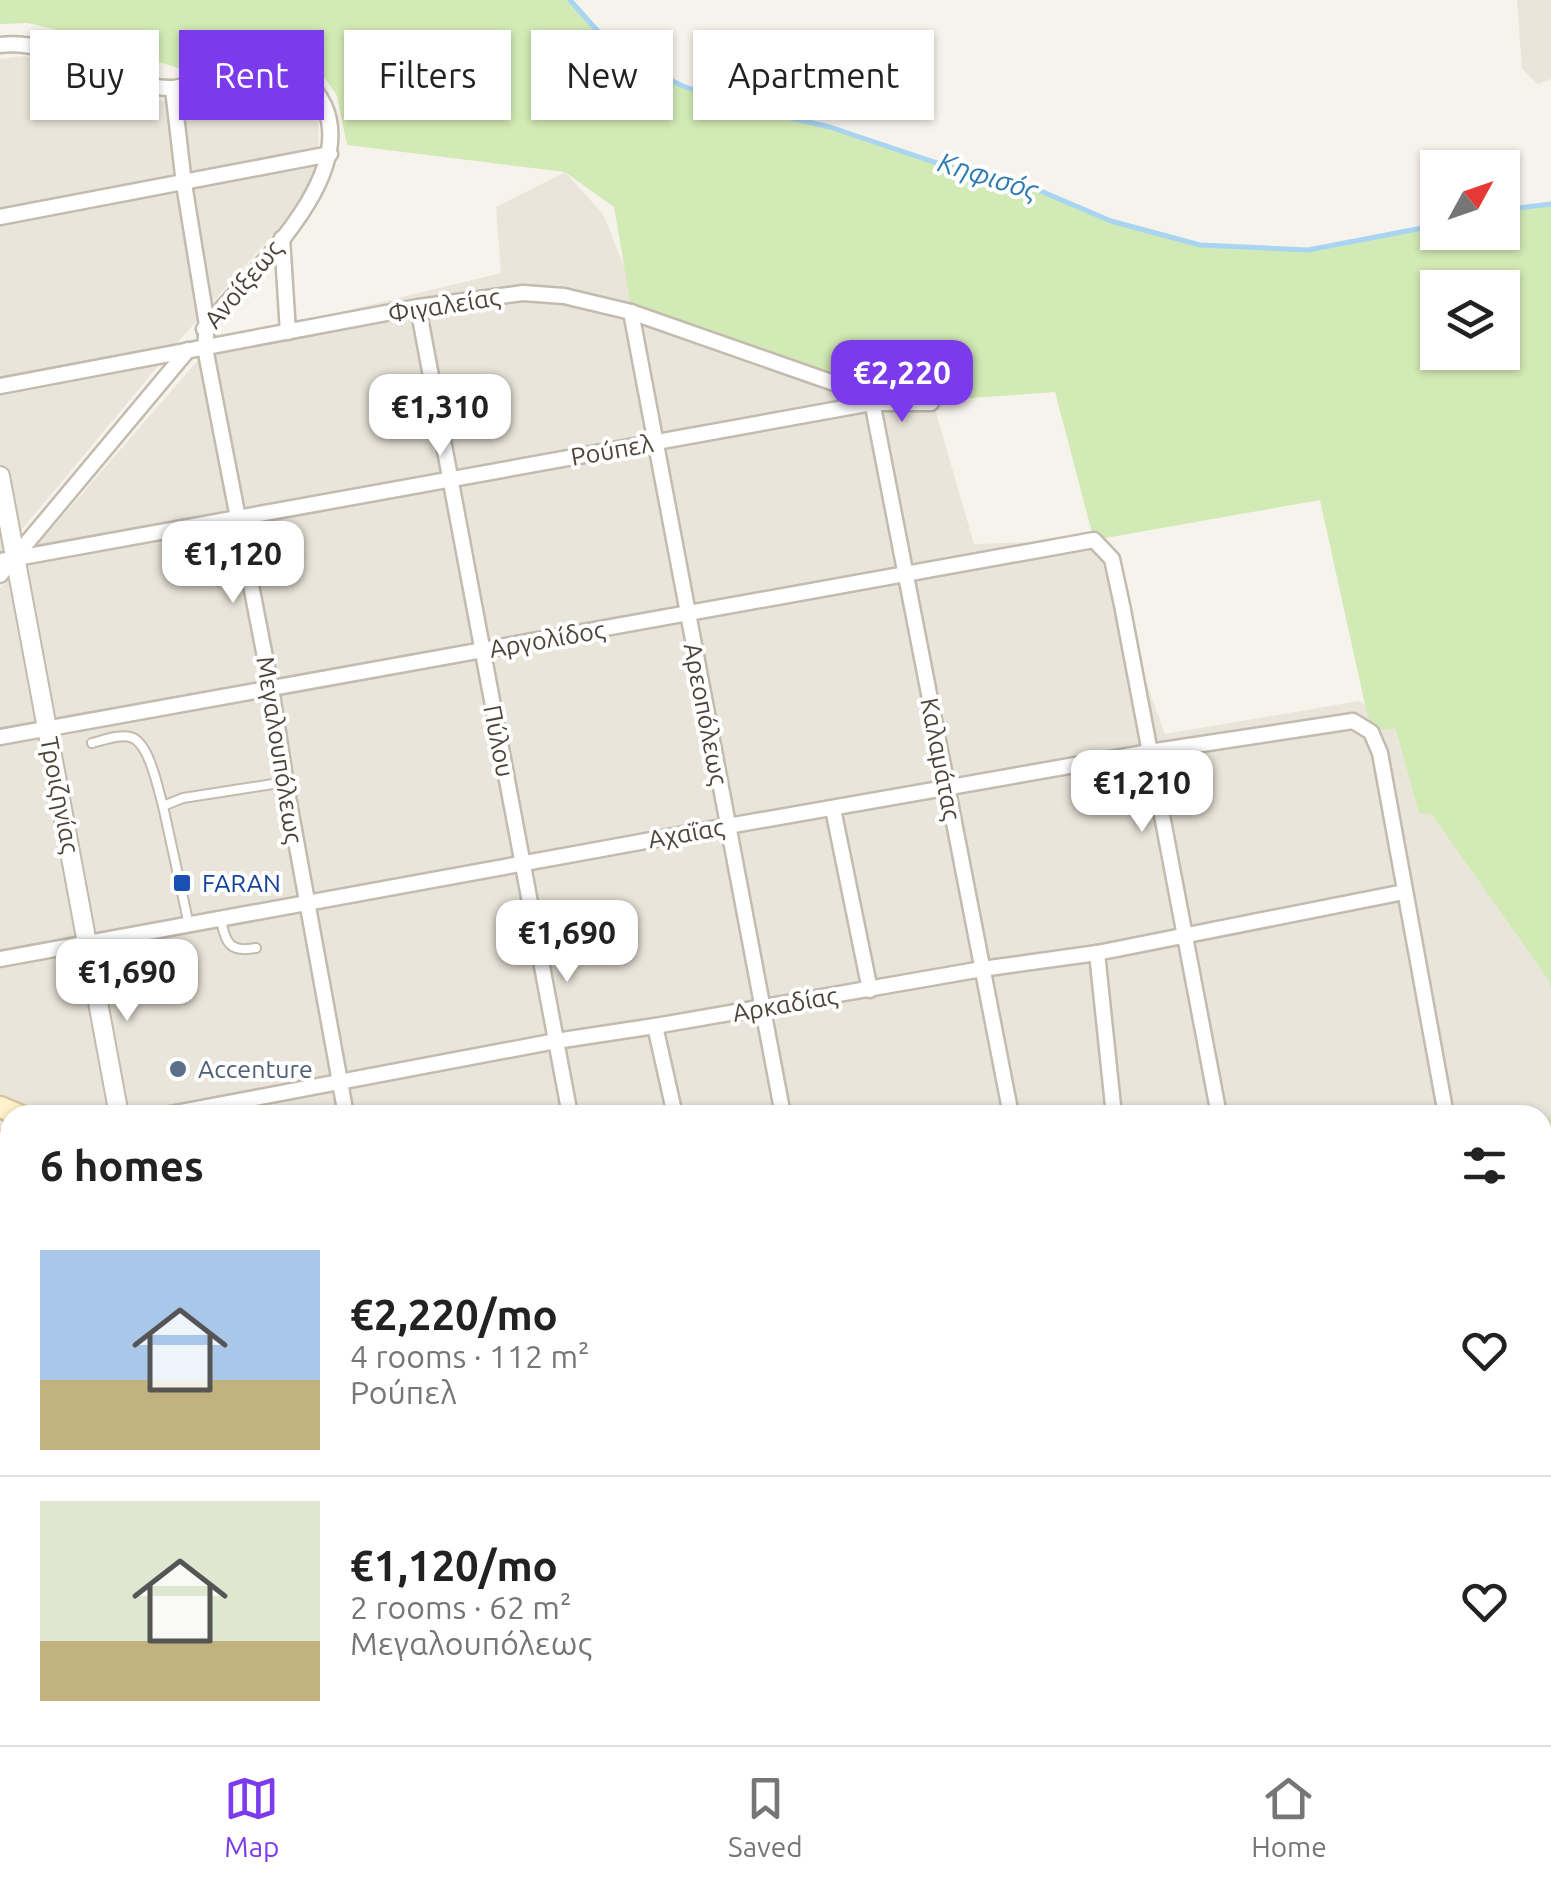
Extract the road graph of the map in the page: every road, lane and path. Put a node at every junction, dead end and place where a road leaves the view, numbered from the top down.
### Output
1 (0, 44) edge
2 (173, 89) junction
3 (330, 154) junction
4 (184, 184) junction
5 (0, 217) edge
6 (282, 238) junction
7 (418, 307) junction
8 (632, 312) junction
9 (207, 325) junction
10 (288, 332) junction
11 (205, 348) junction
12 (186, 352) junction
13 (0, 386) edge
14 (931, 403) dead end
15 (872, 404) junction
16 (655, 442) junction
17 (0, 476) edge
18 (450, 480) junction
19 (238, 519) junction
20 (8, 559) edge
21 (906, 574) junction
22 (0, 575) edge
23 (687, 614) junction
24 (482, 650) junction
25 (271, 688) junction
26 (47, 728) junction
27 (0, 737) edge
28 (92, 743) dead end
29 (1148, 752) junction
30 (273, 784) dead end
31 (946, 789) junction
32 (163, 806) junction
33 (833, 808) junction
34 (728, 826) junction
35 (522, 862) junction
36 (1404, 892) junction
37 (307, 904) junction
38 (221, 919) junction
39 (189, 925) junction
40 (1184, 935) junction
41 (87, 942) junction
42 (256, 948) dead end
43 (1096, 953) junction
44 (0, 959) edge
45 (982, 968) junction
46 (870, 990) junction
47 (762, 1008) junction
48 (655, 1026) junction
49 (556, 1041) junction
50 (340, 1081) junction
51 (117, 1105) edge
52 (216, 1105) edge
53 (344, 1105) edge
54 (568, 1105) edge
55 (674, 1105) edge
56 (781, 1105) edge
57 (1009, 1105) edge
58 (1113, 1105) edge
59 (1218, 1105) edge
60 (1444, 1105) edge

1 - 2 street
2 - 3 street
2 - 4 street, Μεγαλουπόλεως
3 - 4 street
3 - 6 street, Ανοίξεως
4 - 5 street
4 - 9 street, Μεγαλουπόλεως
6 - 9 street, Ανοίξεως
6 - 10 street
7 - 8 street, Φιγαλείας
7 - 10 street, Φιγαλείας
7 - 18 street, Πύλου
8 - 15 street, Φιγαλείας
8 - 16 street, Αρεοπόλεως
9 - 11 street, Μεγαλουπόλεως
9 - 12 street, Ανοίξεως
10 - 11 street, Φιγαλείας
11 - 12 street, Φιγαλείας
11 - 19 street, Μεγαλουπόλεως
12 - 13 street, Φιγαλείας
12 - 20 street, Ανοίξεως
14 - 15 street, Ρούπελ
15 - 16 street, Ρούπελ
15 - 21 street, Καλαμάτας
16 - 18 street, Ρούπελ
16 - 23 street, Αρεοπόλεως
17 - 20 street, Τροιζηνίας
18 - 19 street, Ρούπελ
18 - 24 street, Πύλου
19 - 20 street, Ρούπελ
19 - 25 street, Μεγαλουπόλεως
20 - 22 street, Ανοίξεως
20 - 26 street, Τροιζηνίας
21 - 23 street, Αργολίδος
21 - 29 street, Αργολίδος
21 - 31 street, Καλαμάτας
23 - 24 street, Αργολίδος
23 - 34 street, Αρεοπόλεως
24 - 25 street, Αργολίδος
24 - 35 street, Πύλου
25 - 26 street, Αργολίδος
25 - 37 street, Μεγαλουπόλεως
26 - 27 street, Αργολίδος
26 - 41 street, Τροιζηνίας
28 - 32 lane
29 - 31 street, Αχαΐας
29 - 36 street, Αχαΐας
29 - 40 street
30 - 32 lane
31 - 33 street, Αχαΐας
31 - 45 street, Καλαμάτας
32 - 39 lane
33 - 34 street, Αχαΐας
33 - 46 street
34 - 35 street, Αχαΐας
34 - 47 street, Αρεοπόλεως
35 - 37 street, Αχαΐας
35 - 49 street, Πύλου
36 - 40 street, Αρκαδίας
36 - 60 street
37 - 38 street, Αχαΐας
37 - 50 street, Μεγαλουπόλεως
38 - 39 street, Αχαΐας
38 - 42 lane
39 - 41 street, Αχαΐας
40 - 43 street, Αρκαδίας
40 - 59 street
41 - 44 street, Αχαΐας
41 - 51 street, Τροιζηνίας
43 - 45 street, Αρκαδίας
43 - 58 street
45 - 46 street, Αρκαδίας
45 - 57 street, Καλαμάτας
46 - 47 street, Αρκαδίας
47 - 48 street, Αρκαδίας
47 - 56 street, Αρεοπόλεως
48 - 49 street, Αρκαδίας
48 - 55 street
49 - 50 street, Αρκαδίας
49 - 54 street, Πύλου
50 - 52 street, Αρκαδίας
50 - 53 street, Μεγαλουπόλεως

